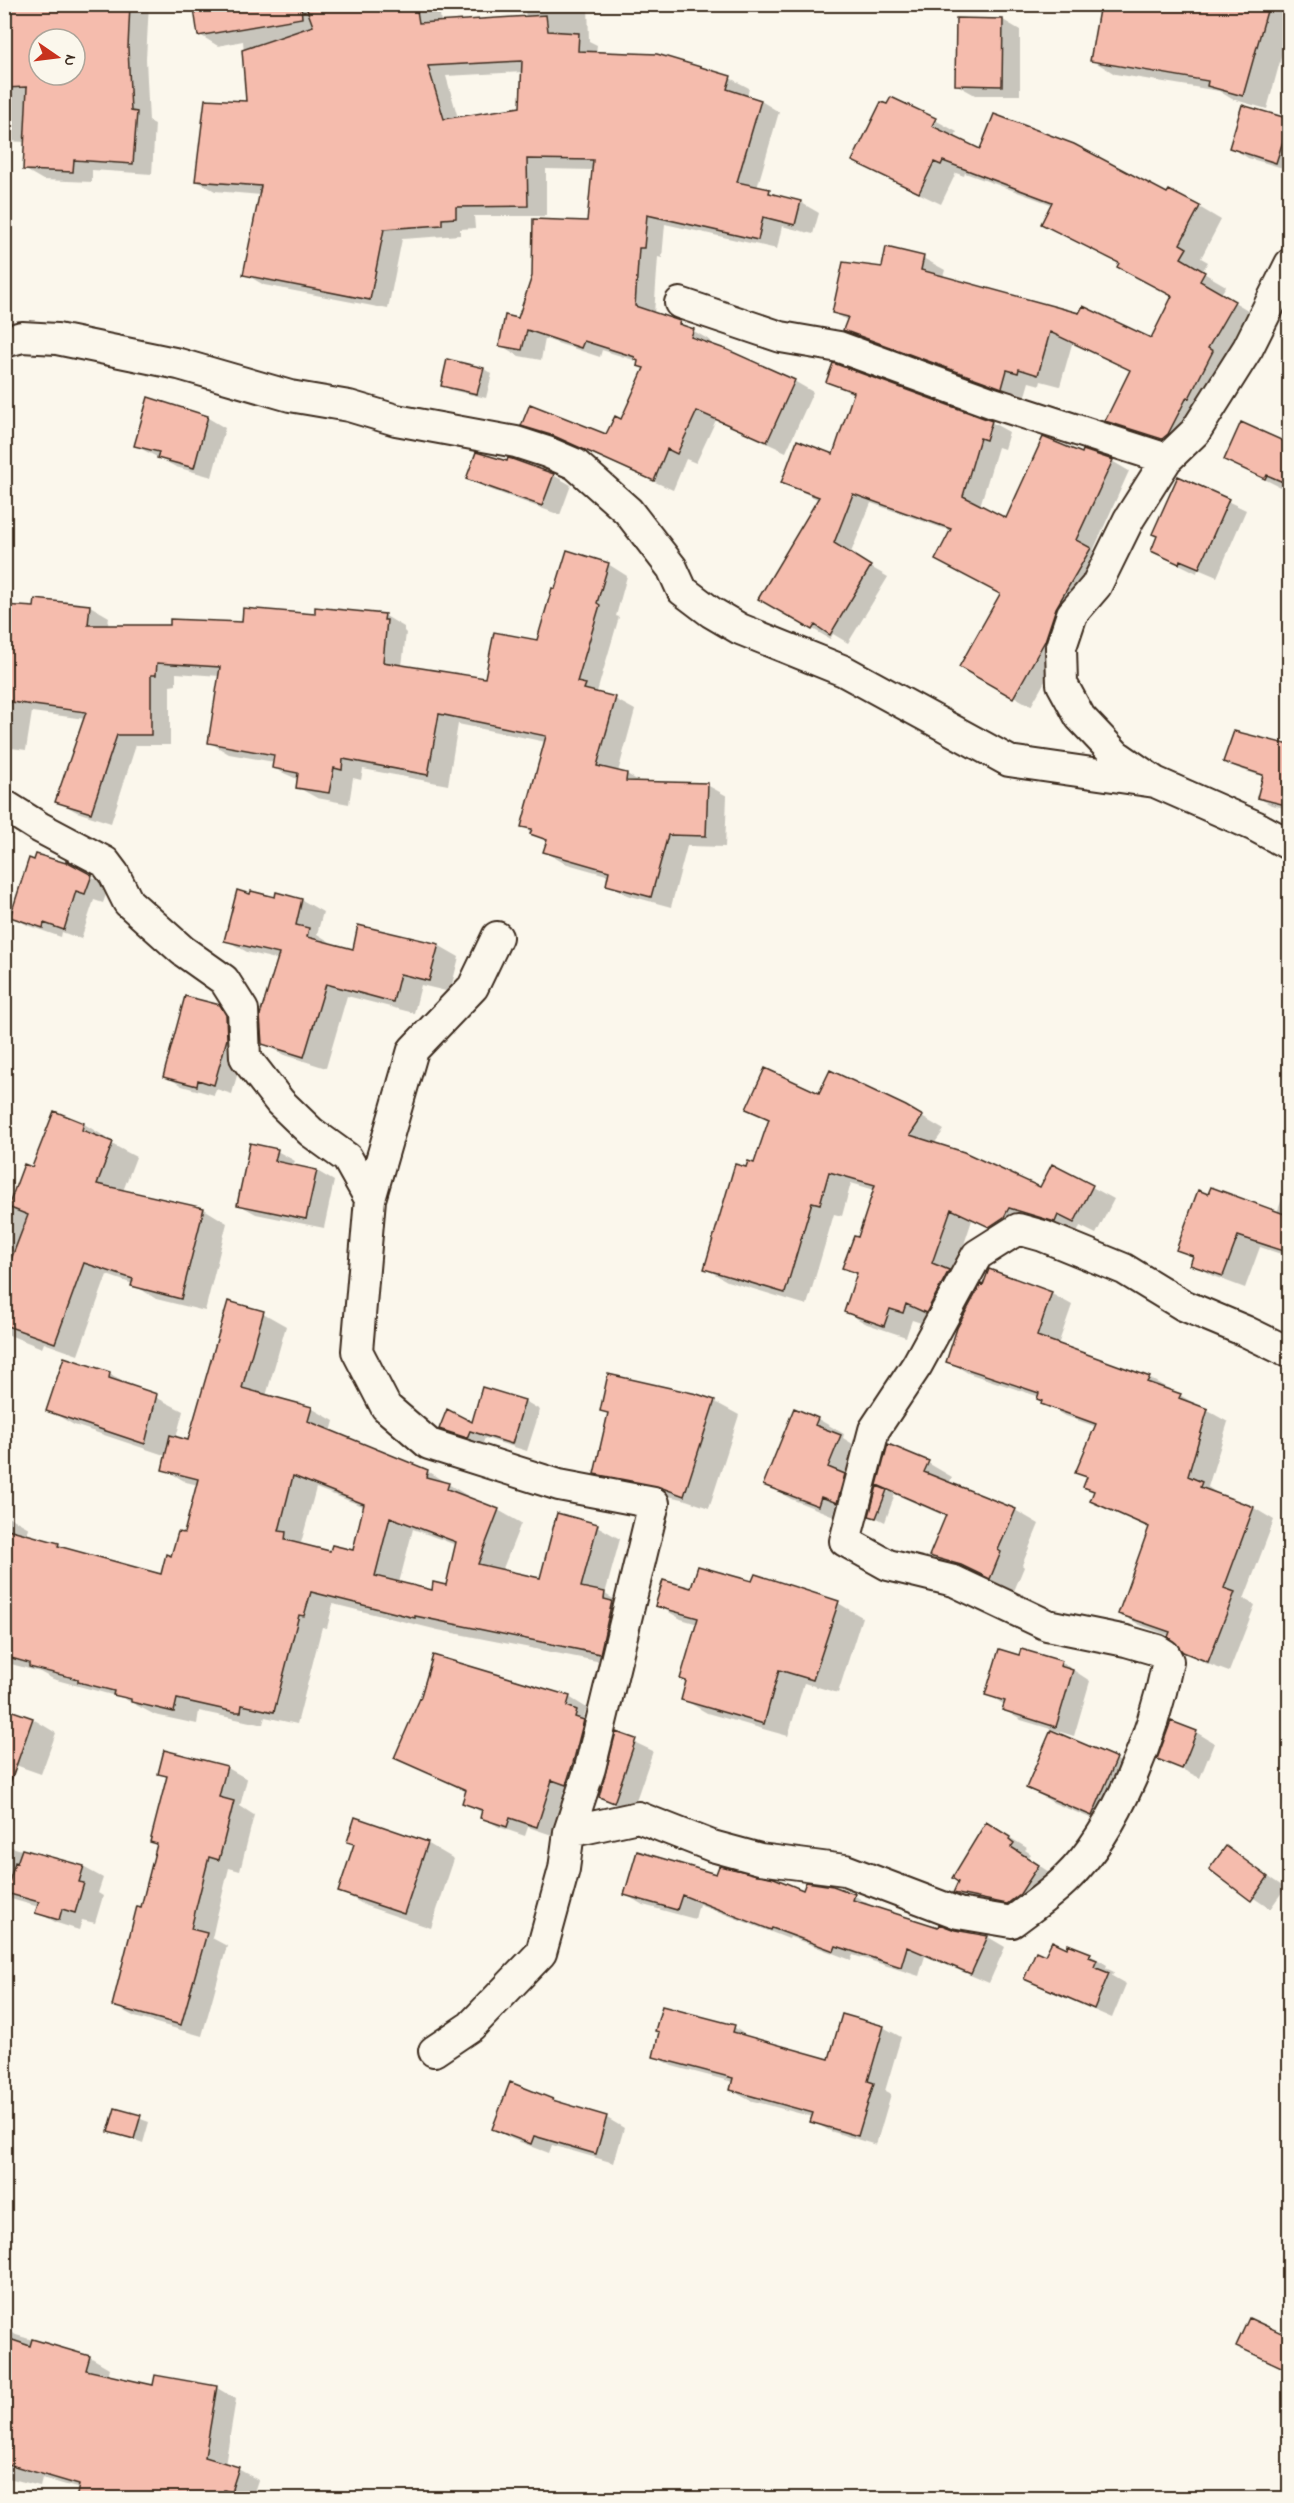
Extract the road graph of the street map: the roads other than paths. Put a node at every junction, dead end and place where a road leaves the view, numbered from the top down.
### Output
1 (1290, 264) edge
2 (1282, 297) edge
3 (680, 303) dead end
4 (4, 342) edge
5 (1167, 459) junction
6 (1155, 782) junction
7 (4, 805) edge
8 (1290, 845) edge
9 (497, 936) dead end
10 (370, 1199) junction
11 (1290, 1353) edge
12 (569, 1832) junction
13 (435, 2051) dead end

1 - 2 street
2 - 5 street
3 - 5 street
4 - 6 street
5 - 6 street
6 - 8 street
7 - 10 street
9 - 10 street
10 - 12 street
11 - 12 street
12 - 13 street

